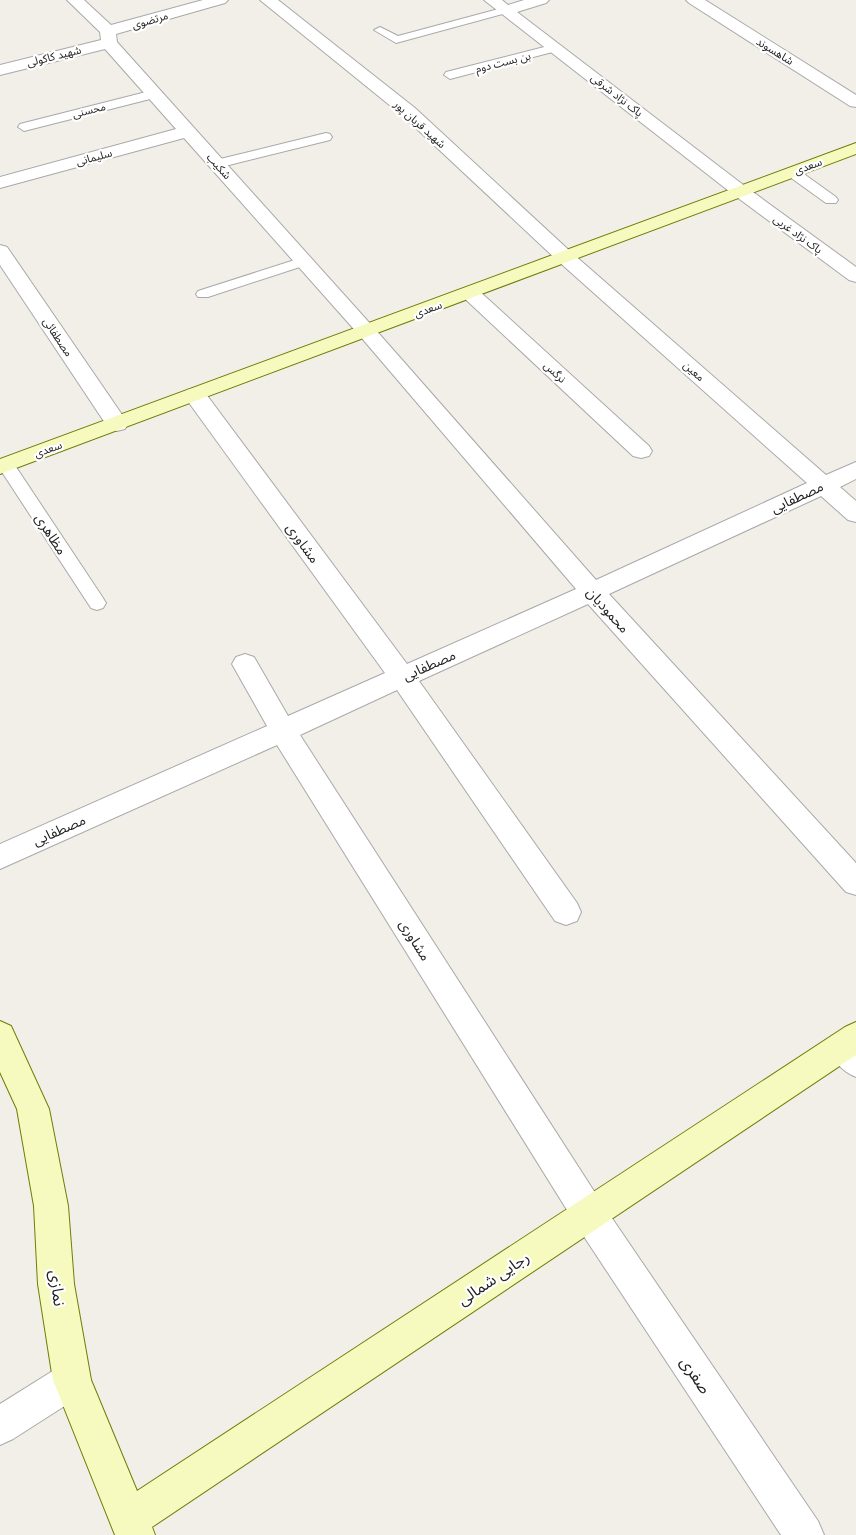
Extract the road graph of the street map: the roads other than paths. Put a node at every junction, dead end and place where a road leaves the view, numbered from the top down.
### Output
1 (75, 0) edge
2 (220, 0) edge
3 (268, 0) edge
4 (541, 0) edge
5 (694, 0) edge
6 (499, 5) edge
7 (447, 26) junction
8 (380, 30) dead end
9 (458, 36) dead end
10 (109, 37) junction
11 (556, 48) junction
12 (0, 70) edge
13 (450, 75) dead end
14 (154, 94) junction
15 (856, 102) edge
16 (24, 127) dead end
17 (188, 131) junction
18 (326, 137) dead end
19 (856, 148) edge
20 (217, 164) junction
21 (792, 172) junction
22 (0, 183) edge
23 (740, 191) junction
24 (832, 200) dead end
25 (0, 251) edge
26 (565, 257) junction
27 (304, 262) junction
28 (856, 276) edge
29 (470, 293) junction
30 (203, 294) dead end
31 (366, 332) junction
32 (195, 395) junction
33 (117, 424) junction
34 (641, 451) dead end
35 (3, 466) edge
36 (856, 470) edge
37 (824, 485) junction
38 (856, 514) edge
39 (592, 592) junction
40 (97, 603) dead end
41 (246, 664) dead end
42 (402, 677) junction
43 (283, 731) junction
44 (0, 857) edge
45 (856, 883) edge
46 (566, 912) dead end
47 (0, 1036) edge
48 (852, 1048) edge
49 (589, 1214) junction
50 (72, 1380) junction
51 (0, 1426) edge
52 (132, 1527) edge
53 (804, 1535) edge

1 - 10 street, شکیب
2 - 10 street, مرتضوی
3 - 26 street, شهید قربان پور
4 - 6 street
5 - 15 street, شاهسوند
6 - 7 lane
6 - 11 street, پاک نژاد شرقی
7 - 8 lane
7 - 9 lane
10 - 12 street, شهید کاکولی
10 - 14 street, شکیب
11 - 13 lane, بن بست دوم
11 - 23 street, پاک نژاد شرقی
14 - 16 lane, محسنی
14 - 17 street, شکیب
17 - 20 street, شکیب
17 - 22 street, سلیمانی
18 - 20 lane
19 - 21 street, سعدی
20 - 27 street, شکیب
21 - 23 street, سعدی
21 - 24 lane
23 - 26 street, سعدی
23 - 28 street, پاک نژاد غربی
25 - 33 street, مصطفائی
26 - 29 street, سعدی
26 - 37 street, معین
27 - 30 lane
27 - 31 street, شکیب
29 - 31 street, سعدی
29 - 34 street, نرگس
31 - 32 street, سعدی
31 - 39 street, محمودیان
32 - 33 street, سعدی
32 - 42 street, مشاوری
33 - 35 street, سعدی
35 - 40 lane, مظاهری
36 - 37 street, مصطفایی
37 - 38 street, معین
37 - 39 street, مصطفایی
39 - 42 street, مصطفایی
39 - 45 street, محمودیان
41 - 43 street, مشاوری
42 - 43 street, مصطفایی
42 - 46 street, مشاوری
43 - 44 street, مصطفایی
43 - 49 street, مشاوری
47 - 50 street, نمازی
48 - 49 street, رجایی شمالی
49 - 52 street, رجایی شمالی
49 - 53 street, صفری
50 - 51 street
50 - 52 street, نمازی

